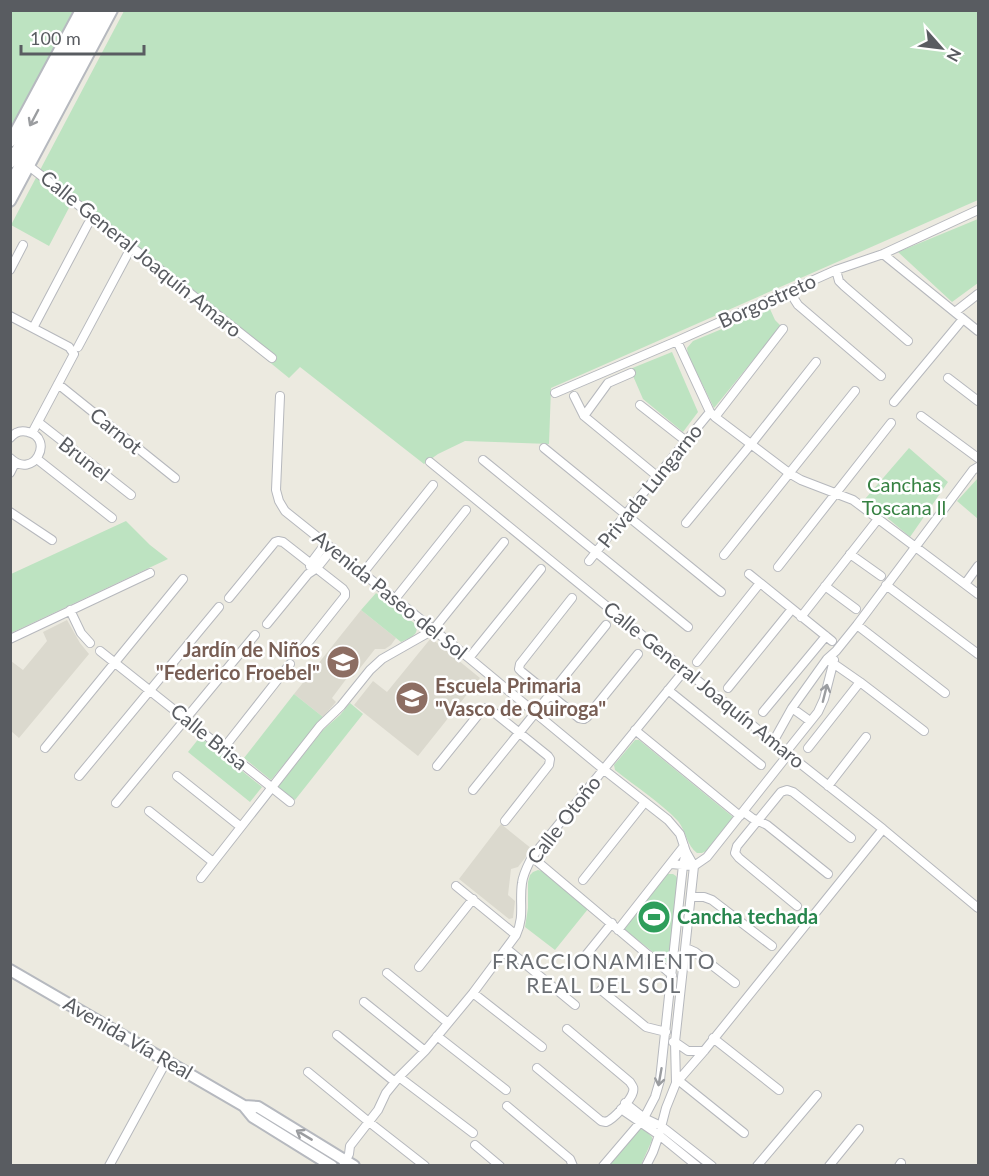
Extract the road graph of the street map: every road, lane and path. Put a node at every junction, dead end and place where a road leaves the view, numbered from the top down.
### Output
1 (81, 10) edge
2 (92, 10) edge
3 (103, 10) edge
4 (112, 10) edge
5 (81, 60) junction
6 (10, 142) edge
7 (18, 159) edge
8 (10, 184) edge
9 (10, 201) edge
10 (978, 210) edge
11 (87, 224) dead end
12 (23, 245) dead end
13 (132, 246) junction
14 (883, 254) junction
15 (10, 270) edge
16 (836, 270) junction
17 (789, 291) junction
18 (978, 294) edge
19 (955, 312) junction
20 (10, 316) edge
21 (963, 318) junction
22 (33, 328) junction
23 (783, 329) dead end
24 (978, 331) edge
25 (677, 341) junction
26 (908, 341) dead end
27 (76, 350) junction
28 (272, 358) dead end
29 (816, 362) dead end
30 (631, 373) dead end
31 (880, 376) dead end
32 (948, 378) dead end
33 (58, 384) junction
34 (855, 391) dead end
35 (555, 393) dead end
36 (280, 396) dead end
37 (574, 396) dead end
38 (978, 400) edge
39 (894, 402) dead end
40 (640, 405) dead end
41 (713, 414) junction
42 (584, 416) junction
43 (921, 416) dead end
44 (38, 422) junction
45 (891, 423) dead end
46 (32, 432) junction
47 (10, 438) edge
48 (686, 441) junction
49 (752, 443) junction
50 (544, 448) dead end
51 (978, 458) edge
52 (37, 459) junction
53 (13, 460) edge
54 (483, 460) dead end
55 (430, 462) dead end
56 (978, 467) edge
57 (10, 473) edge
58 (789, 473) junction
59 (657, 476) junction
60 (175, 478) dead end
61 (433, 485) dead end
62 (836, 493) junction
63 (131, 495) dead end
64 (466, 510) dead end
65 (10, 512) edge
66 (626, 514) junction
67 (112, 518) dead end
68 (878, 519) junction
69 (686, 523) dead end
70 (52, 540) dead end
71 (504, 542) dead end
72 (329, 546) junction
73 (915, 547) junction
74 (596, 552) junction
75 (850, 554) junction
76 (724, 555) dead end
77 (589, 561) dead end
78 (314, 565) junction
79 (978, 566) edge
80 (778, 567) dead end
81 (541, 569) dead end
82 (150, 573) dead end
83 (363, 573) junction
84 (749, 574) dead end
85 (881, 576) dead end
86 (183, 579) dead end
87 (760, 583) junction
88 (965, 584) junction
89 (886, 585) junction
90 (825, 586) junction
91 (721, 592) dead end
92 (978, 594) edge
93 (230, 598) dead end
94 (572, 598) dead end
95 (395, 599) junction
96 (219, 607) dead end
97 (792, 609) junction
98 (856, 609) dead end
99 (70, 610) junction
100 (801, 616) junction
101 (267, 624) dead end
102 (606, 625) dead end
103 (857, 625) junction
104 (688, 627) dead end
105 (433, 630) junction
106 (255, 634) dead end
107 (10, 639) edge
108 (90, 643) dead end
109 (100, 651) dead end
110 (299, 654) dead end
111 (638, 654) dead end
112 (978, 654) edge
113 (469, 658) junction
114 (115, 662) junction
115 (697, 662) dead end
116 (830, 662) junction
117 (290, 664) dead end
118 (679, 677) dead end
119 (860, 682) junction
120 (728, 688) dead end
121 (151, 690) junction
122 (668, 690) junction
123 (945, 693) dead end
124 (550, 695) junction
125 (792, 708) junction
126 (763, 712) dead end
127 (535, 714) junction
128 (186, 718) junction
129 (810, 721) junction
130 (635, 730) junction
131 (924, 731) dead end
132 (519, 733) junction
133 (866, 737) dead end
134 (773, 742) junction
135 (45, 748) dead end
136 (808, 748) dead end
137 (223, 749) junction
138 (786, 752) junction
139 (783, 761) dead end
140 (761, 765) dead end
141 (437, 766) dead end
142 (603, 769) junction
143 (79, 776) dead end
144 (177, 776) dead end
145 (828, 786) junction
146 (272, 788) junction
147 (473, 790) dead end
148 (116, 802) dead end
149 (290, 802) dead end
150 (645, 802) junction
151 (149, 811) dead end
152 (744, 811) junction
153 (760, 819) junction
154 (505, 820) dead end
155 (241, 827) junction
156 (883, 829) junction
157 (851, 838) dead end
158 (685, 849) junction
159 (532, 857) junction
160 (213, 862) junction
161 (671, 864) junction
162 (683, 865) junction
163 (694, 866) junction
164 (828, 874) dead end
165 (201, 878) dead end
166 (583, 880) dead end
167 (456, 886) dead end
168 (691, 897) junction
169 (473, 900) junction
170 (797, 906) dead end
171 (978, 908) edge
172 (612, 923) junction
173 (618, 930) junction
174 (516, 935) junction
175 (772, 946) dead end
176 (686, 948) junction
177 (507, 949) junction
178 (578, 965) dead end
179 (419, 967) dead end
180 (10, 970) edge
181 (387, 973) dead end
182 (672, 975) junction
183 (735, 983) dead end
184 (601, 990) dead end
185 (473, 993) junction
186 (364, 1002) dead end
187 (575, 1005) dead end
188 (448, 1023) junction
189 (567, 1029) dead end
190 (337, 1035) dead end
191 (437, 1036) junction
192 (665, 1036) junction
193 (713, 1038) junction
194 (675, 1042) junction
195 (542, 1047) dead end
196 (425, 1051) junction
197 (704, 1051) junction
198 (167, 1060) junction
199 (537, 1068) dead end
200 (308, 1072) dead end
201 (397, 1079) junction
202 (677, 1082) junction
203 (506, 1090) dead end
204 (779, 1090) dead end
205 (817, 1095) dead end
206 (507, 1106) dead end
207 (623, 1106) junction
208 (642, 1121) junction
209 (369, 1122) junction
210 (661, 1126) junction
211 (859, 1129) dead end
212 (472, 1133) dead end
213 (744, 1133) dead end
214 (659, 1136) junction
215 (475, 1145) dead end
216 (350, 1146) junction
217 (332, 1161) edge
218 (347, 1164) edge
219 (109, 1166) edge
220 (424, 1166) edge
221 (500, 1166) edge
222 (573, 1166) edge
223 (603, 1166) edge
224 (646, 1166) edge
225 (697, 1166) edge
226 (712, 1166) edge
227 (757, 1166) edge
228 (829, 1166) edge

1 - 6 main road
2 -> 7 main road
3 - 5 main road
4 - 5 main road
5 - 7 main road
7 - 8 main road
7 - 9 main road
7 - 13 street, Calle General Joaquín Amaro
10 - 14 street, Borgostreto
11 - 22 street
12 - 15 street
13 - 27 street
13 - 28 street, Calle General Joaquín Amaro
14 - 16 street, Borgostreto
14 - 19 street
16 - 17 street, Borgostreto
16 - 26 street
17 - 25 street, Borgostreto
17 - 31 street
18 - 19 street
19 - 21 street
20 - 22 street
21 - 24 street
21 - 39 street
22 - 27 street
23 - 41 street, Privada Lungarno
25 - 35 street, Borgostreto
25 - 41 street
27 - 33 street
29 - 49 street
30 - 42 street
32 - 38 street
33 - 44 street
33 - 60 street, Carnot
34 - 58 street
36 - 72 street, Avenida Paseo del Sol
37 - 42 street
40 - 48 street
41 - 48 street, Privada Lungarno
41 - 49 street
42 - 59 street
43 - 51 street
44 - 46 street
44 - 63 street, Brunel
45 - 62 street
46 - 47 street
46 - 52 street
48 - 59 street, Privada Lungarno
49 - 58 street
49 - 69 street
50 - 66 street
52 - 53 street
52 - 67 street
53 - 57 street
54 - 74 street
55 - 134 street, Calle General Joaquín Amaro
56 - 73 street
58 - 62 street
58 - 76 street
59 - 66 street, Privada Lungarno
61 - 83 street
62 - 68 street
62 - 80 street
64 - 95 street
65 - 70 street
66 - 74 street, Privada Lungarno
66 - 91 street
68 - 73 street
68 - 75 street
71 - 105 street
72 - 78 street
72 - 83 street, Avenida Paseo del Sol
73 - 88 street
73 - 89 street
74 - 77 street, Privada Lungarno
74 - 104 street
75 - 85 street
75 - 90 street
78 - 93 street
78 - 101 street
78 - 110 street
79 - 88 street
81 - 113 street
82 - 99 street
83 - 95 street, Avenida Paseo del Sol
84 - 87 street
86 - 114 street
87 - 97 street
87 - 115 street
88 - 92 street
89 - 103 street
89 - 112 street
90 - 98 street
90 - 100 street
94 - 124 street
95 - 105 street, Avenida Paseo del Sol
96 - 121 street
97 - 100 street
97 - 120 street
99 - 107 street
99 - 108 street
100 - 126 street
102 - 124 street
103 - 116 street
103 - 123 street
105 - 113 street, Avenida Paseo del Sol
105 - 146 street
106 - 128 street
109 - 114 street, Calle Brisa
111 - 124 street
113 - 127 street, Avenida Paseo del Sol
114 - 121 street, Calle Brisa
114 - 135 street
116 - 119 street
116 - 125 street
129 -> 116 street
117 - 137 street
118 - 122 street, Calle Otoño
119 - 131 street
119 - 136 street
121 - 128 street, Calle Brisa
121 - 143 street
122 - 130 street, Calle Otoño
122 - 140 street
124 - 127 street
125 - 129 street
125 - 134 street
127 - 132 street
127 - 142 street, Avenida Paseo del Sol
128 - 137 street, Calle Brisa
128 - 148 street
129 - 138 street
130 - 142 street, Calle Otoño
130 - 152 street
132 - 141 street
132 - 147 street
132 - 154 street
133 - 145 street
134 - 138 street, Calle General Joaquín Amaro
137 - 146 street, Calle Brisa
138 - 145 street, Calle General Joaquín Amaro
139 - 152 street
142 - 150 street, Avenida Paseo del Sol
142 - 159 street, Calle Otoño
144 - 155 street
145 - 156 street, Calle General Joaquín Amaro
146 - 149 street, Calle Brisa
146 - 155 street
150 - 158 street, Avenida Paseo del Sol
150 - 166 street
151 - 160 street
152 - 153 street
152 - 163 street
153 - 157 street
153 - 164 street
153 - 170 street
155 - 160 street
156 - 171 street, Calle General Joaquín Amaro
156 - 193 street
158 - 161 street
158 - 162 street
158 - 163 street, Avenida Paseo del Sol
159 - 172 street
159 - 174 street, Calle Otoño
160 - 165 street
161 - 162 street
161 - 173 street
162 - 163 street
162 - 182 street
163 - 168 street
167 - 169 street
168 - 175 street
168 - 176 street
169 - 174 street
169 - 179 street
172 - 173 street
172 - 178 street
173 - 182 street
174 - 177 street, Calle Otoño
176 - 183 street
176 - 194 street
177 - 185 street, Calle Otoño
177 - 187 street
180 - 198 main road, Avenida Vía Real
181 - 188 street
182 - 192 street
184 - 192 street
185 - 188 street, Calle Otoño
185 - 195 street
186 - 196 street
188 - 191 street, Calle Otoño
189 - 207 street
190 - 201 street
191 - 196 street, Calle Otoño
191 - 203 street
192 - 194 street
192 -> 208 street
193 - 197 street
193 - 204 street
194 - 197 street
194 - 202 street
196 - 201 street, Calle Otoño
197 - 202 street
198 - 217 main road, Avenida Vía Real
198 - 219 street
199 - 207 street
200 - 209 street
201 - 209 street, Calle Otoño
201 - 212 street
202 - 210 street
202 - 213 street
205 - 227 street
206 - 222 street
207 - 208 street
208 - 210 street
208 - 214 street
208 - 223 street
209 - 216 street, Calle Otoño
209 - 220 street
210 - 214 street
210 - 226 street
211 - 228 street
214 - 224 street
214 - 225 street
215 - 221 street
216 - 217 street, Calle Otoño
216 - 218 street, Calle Otoño
217 - 218 main road, Avenida Vía Real

